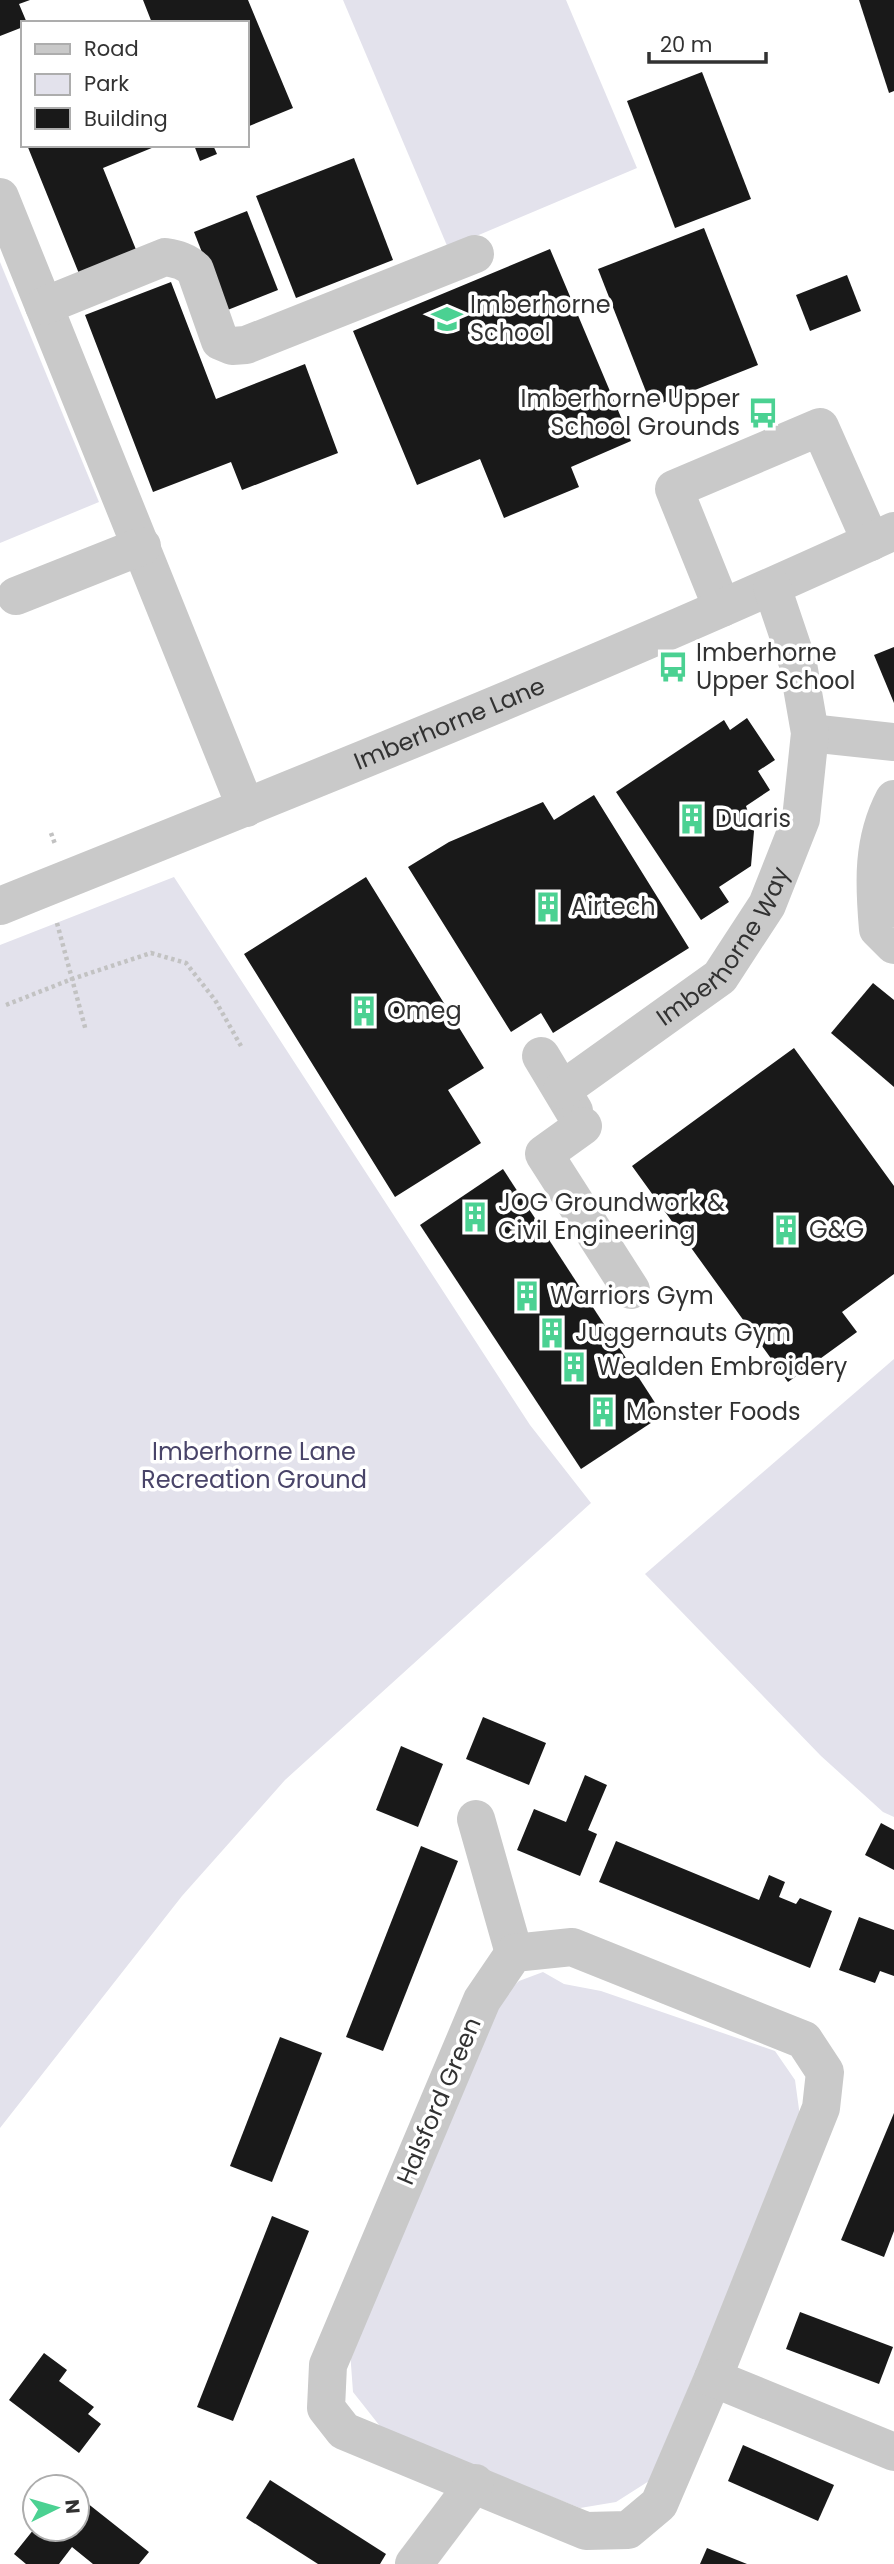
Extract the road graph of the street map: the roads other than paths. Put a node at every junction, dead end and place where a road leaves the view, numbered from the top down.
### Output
1 (0, 197) edge
2 (475, 254) dead end
3 (44, 306) junction
4 (882, 537) edge
5 (142, 546) junction
6 (772, 587) junction
7 (16, 596) dead end
8 (722, 608) junction
9 (810, 733) junction
10 (894, 742) edge
11 (894, 799) edge
12 (246, 808) junction
13 (0, 906) edge
14 (894, 945) edge
15 (541, 1056) dead end
16 (562, 1090) junction
17 (631, 1290) dead end
18 (476, 1819) dead end
19 (514, 1953) junction
20 (713, 2378) junction
21 (894, 2452) edge
22 (475, 2483) junction
23 (414, 2564) edge

1 - 3 street
2 - 3 street
3 - 5 street
4 - 6 street, Imberhorne Lane
4 - 8 street
5 - 7 street
5 - 12 street
6 - 8 street, Imberhorne Lane
6 - 9 street, Imberhorne Way
8 - 12 street, Imberhorne Lane
9 - 10 street
9 - 16 street, Imberhorne Way
11 - 14 street
12 - 13 street, Imberhorne Lane
15 - 16 street
16 - 17 street
18 - 19 street
19 - 20 street, Halsford Green
19 - 22 street, Halsford Green
20 - 21 street
20 - 22 street, Halsford Green
22 - 23 street

